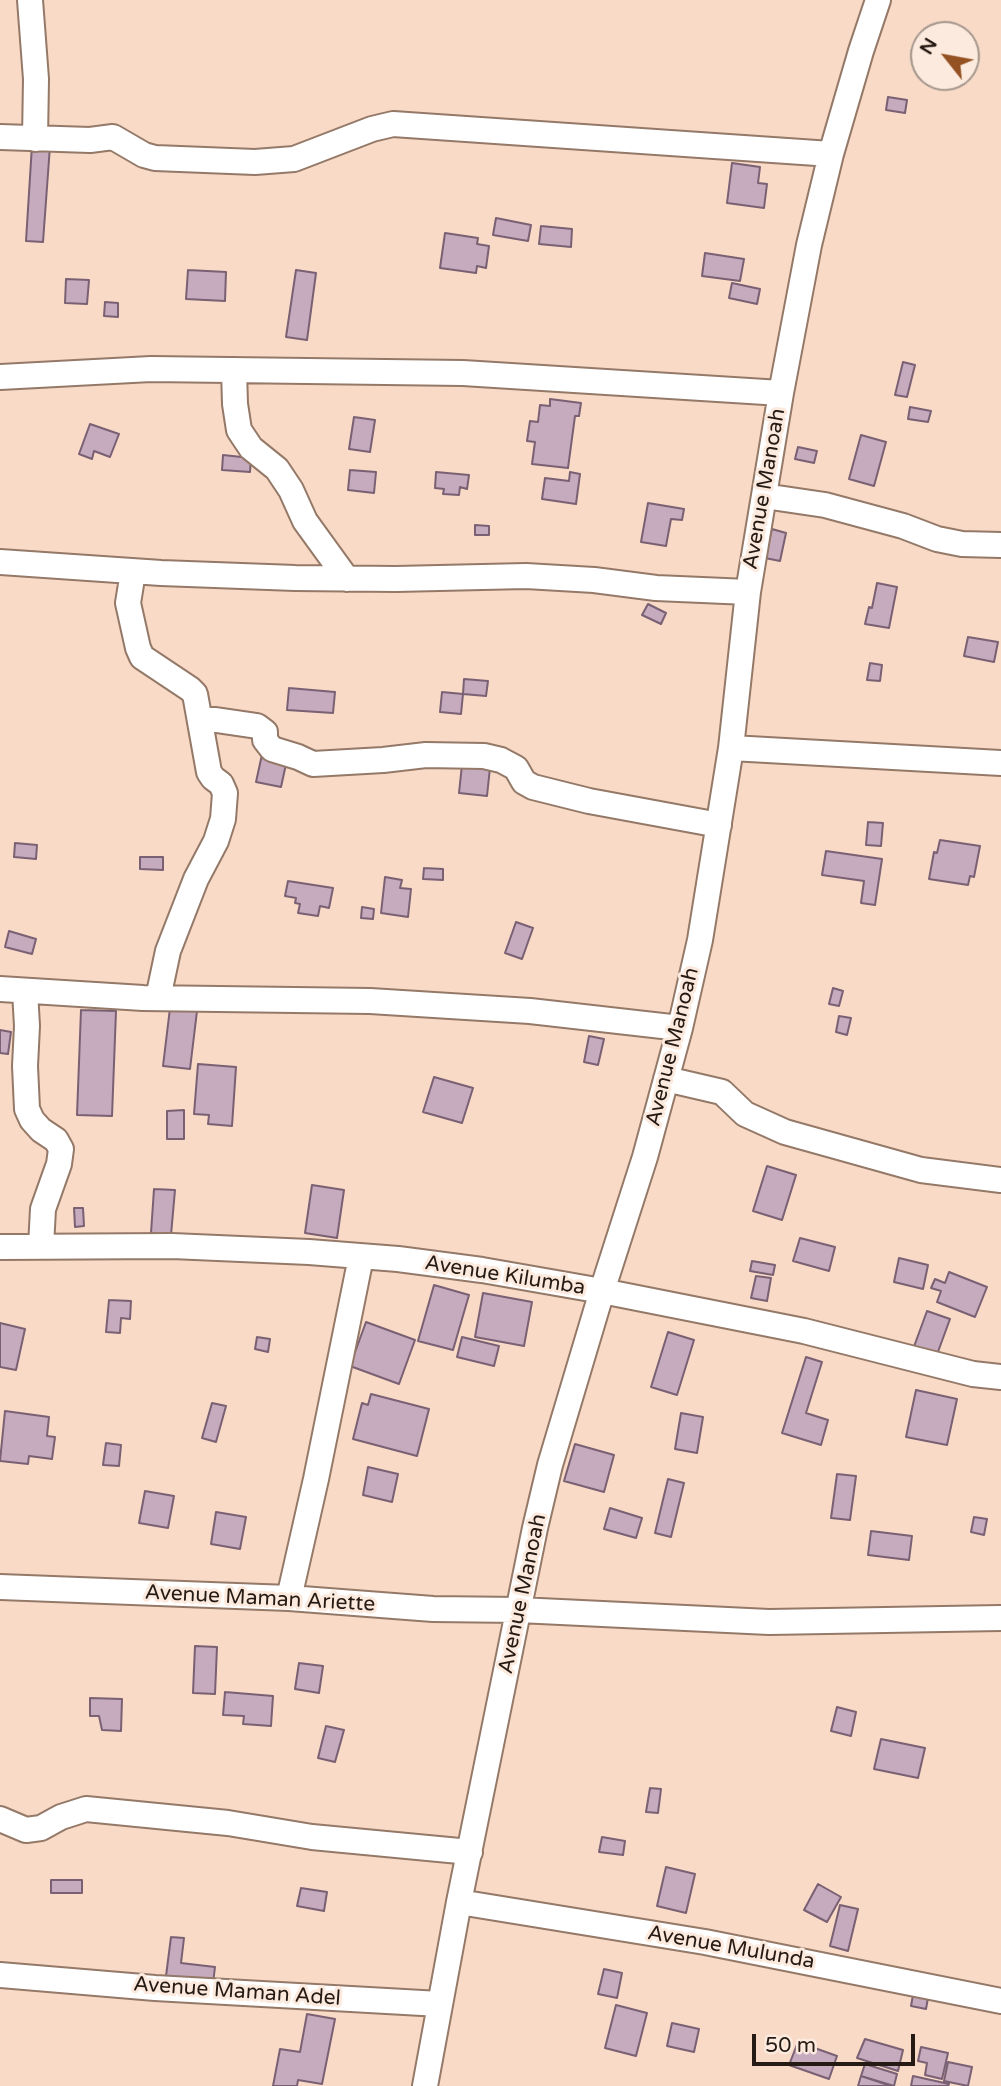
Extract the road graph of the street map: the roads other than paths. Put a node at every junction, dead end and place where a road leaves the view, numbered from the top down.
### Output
1 (30, 0) edge
2 (878, 0) edge
3 (0, 137) edge
4 (35, 139) junction
5 (831, 153) junction
6 (234, 370) junction
7 (0, 377) edge
8 (781, 393) junction
9 (764, 496) junction
10 (1001, 545) edge
11 (0, 562) edge
12 (133, 572) junction
13 (347, 579) junction
14 (748, 592) junction
15 (201, 720) junction
16 (731, 748) junction
17 (1001, 763) edge
18 (719, 825) junction
19 (0, 989) edge
20 (25, 991) junction
21 (159, 998) junction
22 (680, 1028) junction
23 (666, 1079) junction
24 (1001, 1180) edge
25 (41, 1246) junction
26 (0, 1247) edge
27 (361, 1257) junction
28 (602, 1291) junction
29 (1001, 1377) edge
30 (0, 1587) edge
31 (289, 1598) junction
32 (519, 1610) junction
33 (1001, 1618) edge
34 (0, 1819) edge
35 (470, 1852) junction
36 (459, 1902) junction
37 (0, 1975) edge
38 (1001, 2001) edge
39 (440, 2004) junction
40 (425, 2086) edge

1 - 4 street
2 - 5 street, Avenue Manoah
3 - 4 street
4 - 5 street
5 - 8 street, Avenue Manoah
6 - 7 street
6 - 8 street
6 - 13 street
8 - 9 street, Avenue Manoah
9 - 10 street
9 - 14 street, Avenue Manoah
11 - 12 street
12 - 13 street
12 - 15 street
13 - 14 street
14 - 16 street, Avenue Manoah
15 - 18 street
15 - 21 street
16 - 17 street
16 - 18 street, Avenue Manoah
18 - 22 street, Avenue Manoah
19 - 20 street
20 - 21 street
20 - 25 street
21 - 22 street
22 - 23 street, Avenue Manoah
23 - 24 street
23 - 28 street, Avenue Manoah
25 - 26 street, Avenue Kilumba
25 - 27 street, Avenue Kilumba
27 - 28 street, Avenue Kilumba
27 - 31 street
28 - 29 street, Avenue Kilumba
28 - 32 street, Avenue Manoah
30 - 31 street, Avenue Maman Ariette
31 - 32 street, Avenue Maman Ariette
32 - 33 street, Avenue Maman Ariette
32 - 35 street, Avenue Manoah
34 - 35 street
35 - 36 street, Avenue Manoah
36 - 38 street, Avenue Mulunda
36 - 39 street, Avenue Manoah
37 - 39 street, Avenue Maman Adel
39 - 40 street, Avenue Manoah

